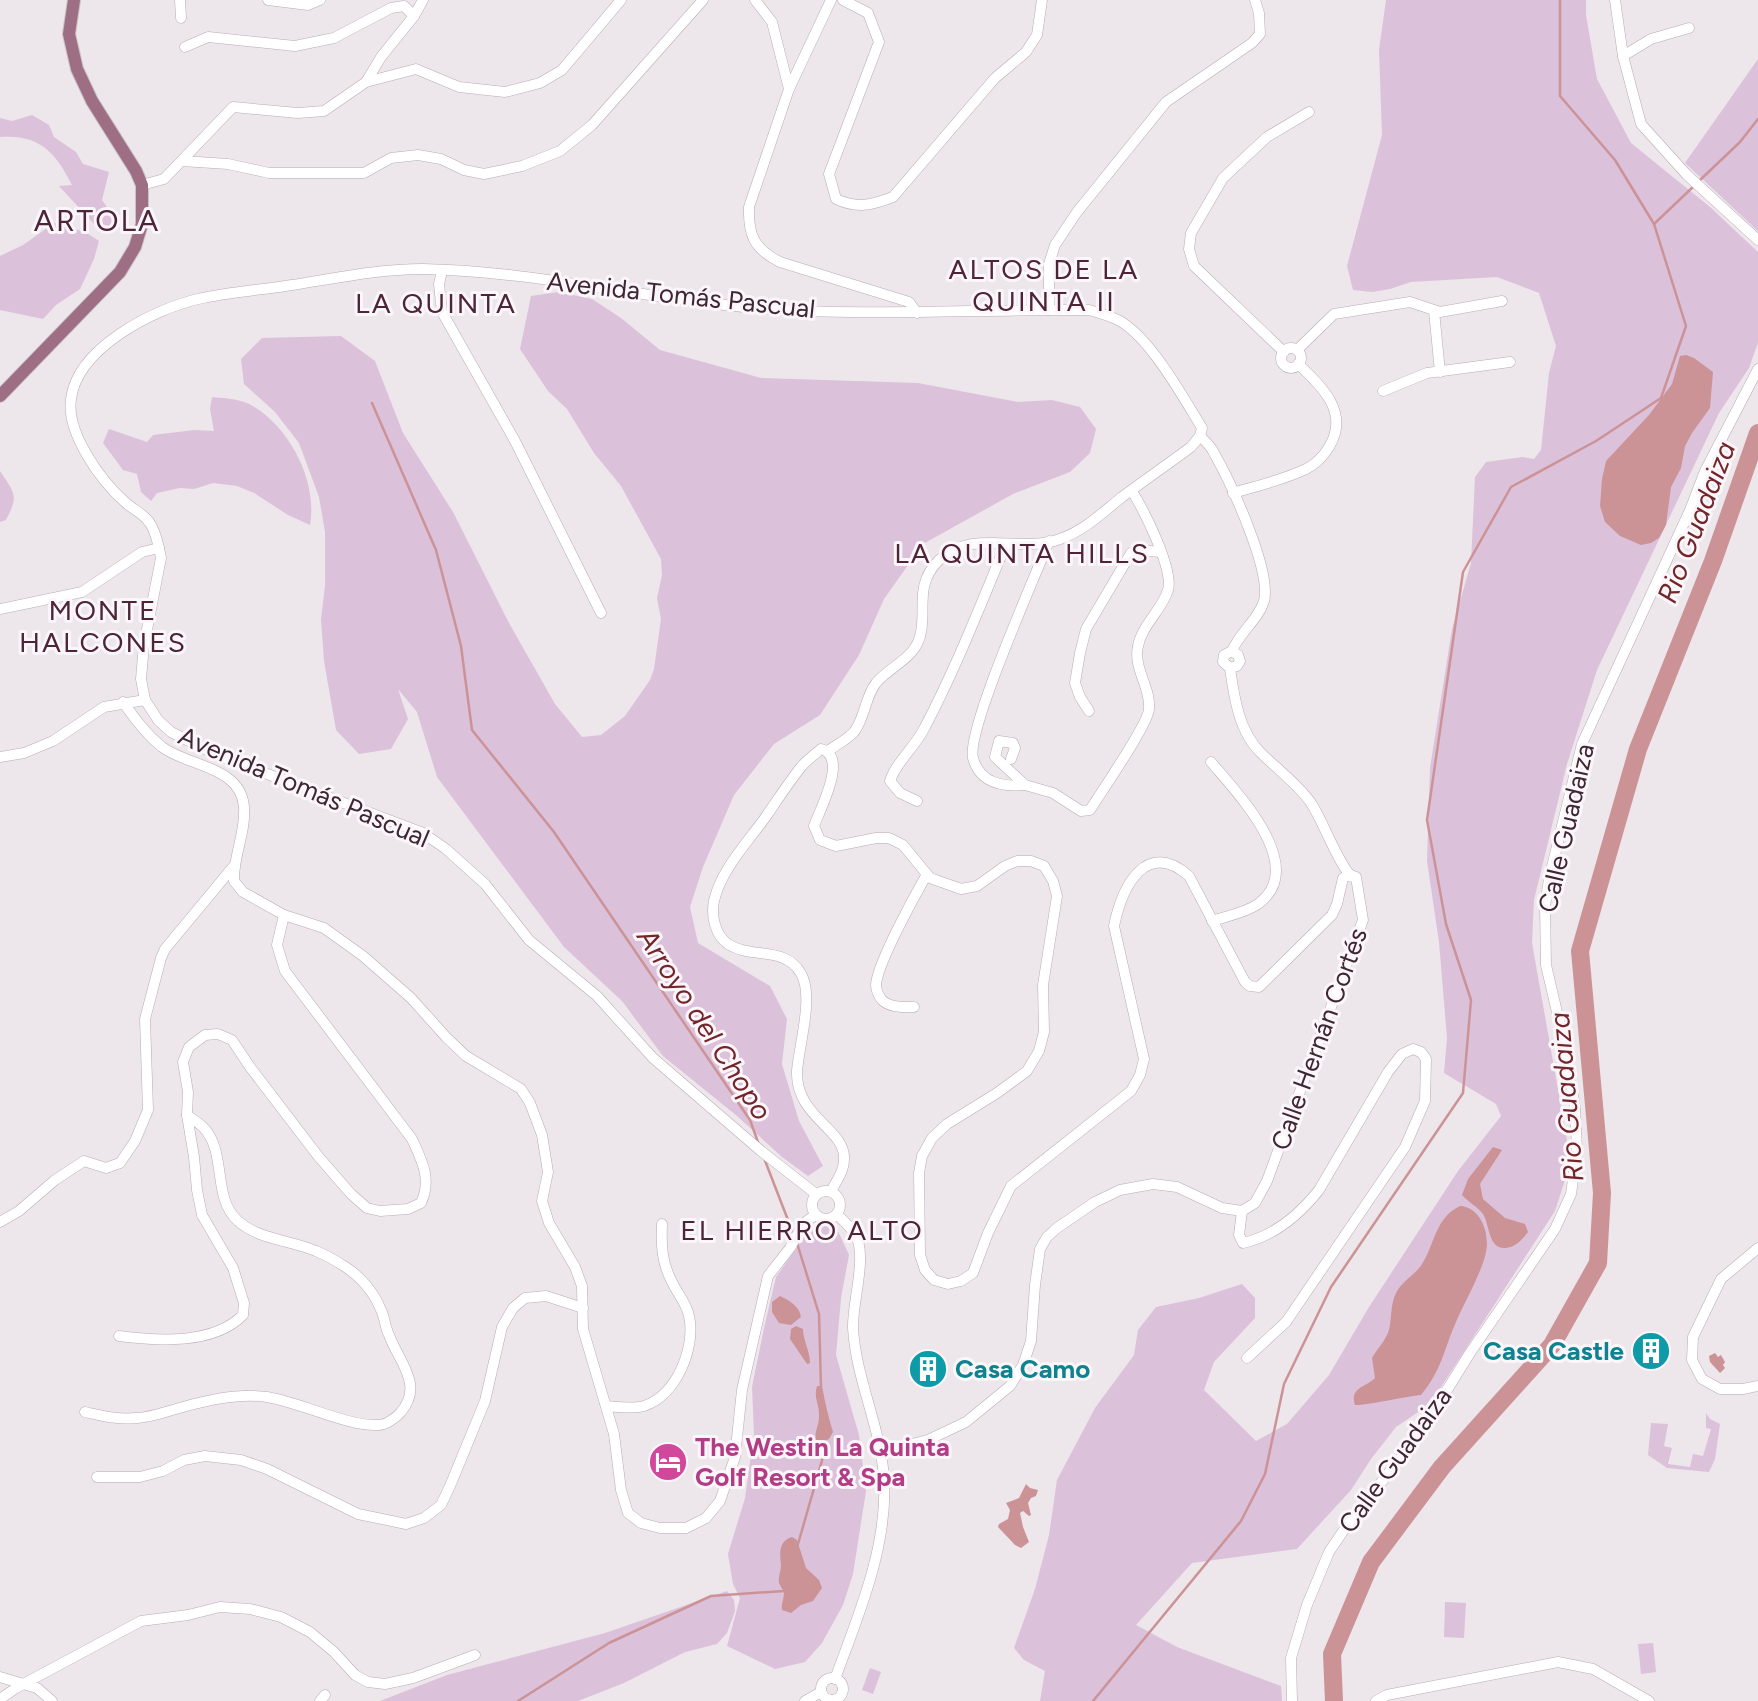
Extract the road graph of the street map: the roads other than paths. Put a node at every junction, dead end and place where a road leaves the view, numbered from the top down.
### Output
1 (74, 0) edge
2 (180, 0) edge
3 (268, 0) edge
4 (320, 0) edge
5 (424, 0) edge
6 (621, 0) edge
7 (703, 0) edge
8 (755, 0) edge
9 (831, 0) edge
10 (843, 0) edge
11 (1042, 0) edge
12 (1255, 0) edge
13 (1615, 0) edge
14 (414, 16) junction
15 (181, 18) dead end
16 (1689, 27) dead end
17 (185, 47) dead end
18 (1623, 56) junction
19 (366, 82) junction
20 (789, 89) junction
21 (1309, 112) dead end
22 (182, 161) junction
23 (142, 185) junction
24 (1758, 240) edge
25 (442, 271) junction
26 (1502, 301) dead end
27 (1049, 310) junction
28 (1434, 311) junction
29 (916, 313) junction
30 (1297, 351) junction
31 (1284, 352) junction
32 (1510, 362) dead end
33 (1298, 364) junction
34 (1758, 369) edge
35 (1440, 372) junction
36 (1383, 391) dead end
37 (0, 396) edge
38 (1200, 436) junction
39 (1132, 491) junction
40 (1233, 493) junction
41 (1049, 541) junction
42 (1006, 544) junction
43 (159, 548) junction
44 (1160, 552) junction
45 (0, 610) edge
46 (601, 613) dead end
47 (145, 700) junction
48 (124, 702) junction
49 (1089, 711) dead end
50 (828, 751) junction
51 (0, 757) edge
52 (1012, 760) dead end
53 (1211, 762) dead end
54 (1025, 785) junction
55 (917, 801) dead end
56 (233, 867) junction
57 (927, 874) junction
58 (1350, 875) junction
59 (284, 915) junction
60 (1212, 921) junction
61 (914, 1007) dead end
62 (187, 1115) junction
63 (831, 1191) junction
64 (816, 1194) junction
65 (1242, 1211) junction
66 (837, 1214) junction
67 (815, 1215) junction
68 (0, 1222) edge
69 (662, 1224) dead end
70 (1758, 1248) edge
71 (583, 1308) junction
72 (118, 1336) dead end
73 (1247, 1359) dead end
74 (1758, 1386) edge
75 (607, 1406) junction
76 (85, 1412) dead end
77 (880, 1452) junction
78 (97, 1477) dead end
79 (475, 1655) dead end
80 (0, 1677) edge
81 (835, 1679) junction
82 (22, 1685) junction
83 (821, 1692) junction
84 (0, 1699) edge
85 (842, 1699) edge
86 (52, 1701) edge
87 (806, 1701) edge
88 (1292, 1701) edge
89 (1376, 1701) edge
90 (1648, 1701) edge

1 - 23 main road
2 - 15 street
3 - 4 street
5 - 14 street
6 - 19 street
7 - 22 street
8 - 20 street
9 - 20 street
10 - 11 street
12 - 27 street
13 - 18 street
14 - 17 street
14 - 19 street
16 - 18 street
18 - 24 street
19 - 22 street
20 - 29 street
21 - 31 street
22 - 23 street
23 - 37 main road
25 - 29 street, Avenida Tomás Pascual
25 - 43 street, Avenida Tomás Pascual
25 - 46 street
26 - 28 street
27 - 29 street, Avenida Tomás Pascual
27 - 38 street, Avenida Tomás Pascual
28 - 30 street
28 - 35 street
30 - 31 street
30 - 33 street
31 - 33 street
32 - 35 street
33 - 40 street
34 - 88 street, Calle Guadaiza
35 - 36 street
38 - 39 street
38 - 40 street, Avenida Tomás Pascual
39 - 41 street
39 - 44 street
40 - 58 street, Avenida Tomás Pascual
41 - 42 street
41 - 54 street
42 - 50 street
42 - 55 street
43 - 45 street
43 - 47 street
44 - 49 street
44 - 54 street
47 - 48 street
47 - 64 street, Avenida Tomás Pascual
48 - 51 street
48 - 56 street
50 - 57 street, Calle Hernán Cortés
50 - 63 street
52 - 54 street
53 - 60 street
56 - 59 street
56 - 68 street
57 - 60 street, Calle Hernán Cortés
57 - 61 street
58 - 60 street, Calle Hernán Cortés
58 - 65 street, Calle Hernán Cortés
59 - 62 street
59 - 71 street
62 - 72 street
62 - 76 street
63 - 64 street
63 - 66 street
64 - 67 street
65 - 73 street
65 - 77 street
66 - 67 street
66 - 77 street
67 - 75 street
69 - 75 street
70 - 74 street
71 - 75 street
71 - 78 street
77 - 81 street
79 - 82 street
80 - 82 street
81 - 83 street
81 - 85 street
82 - 84 street
82 - 86 street
83 - 85 street
83 - 87 street
89 - 90 street

